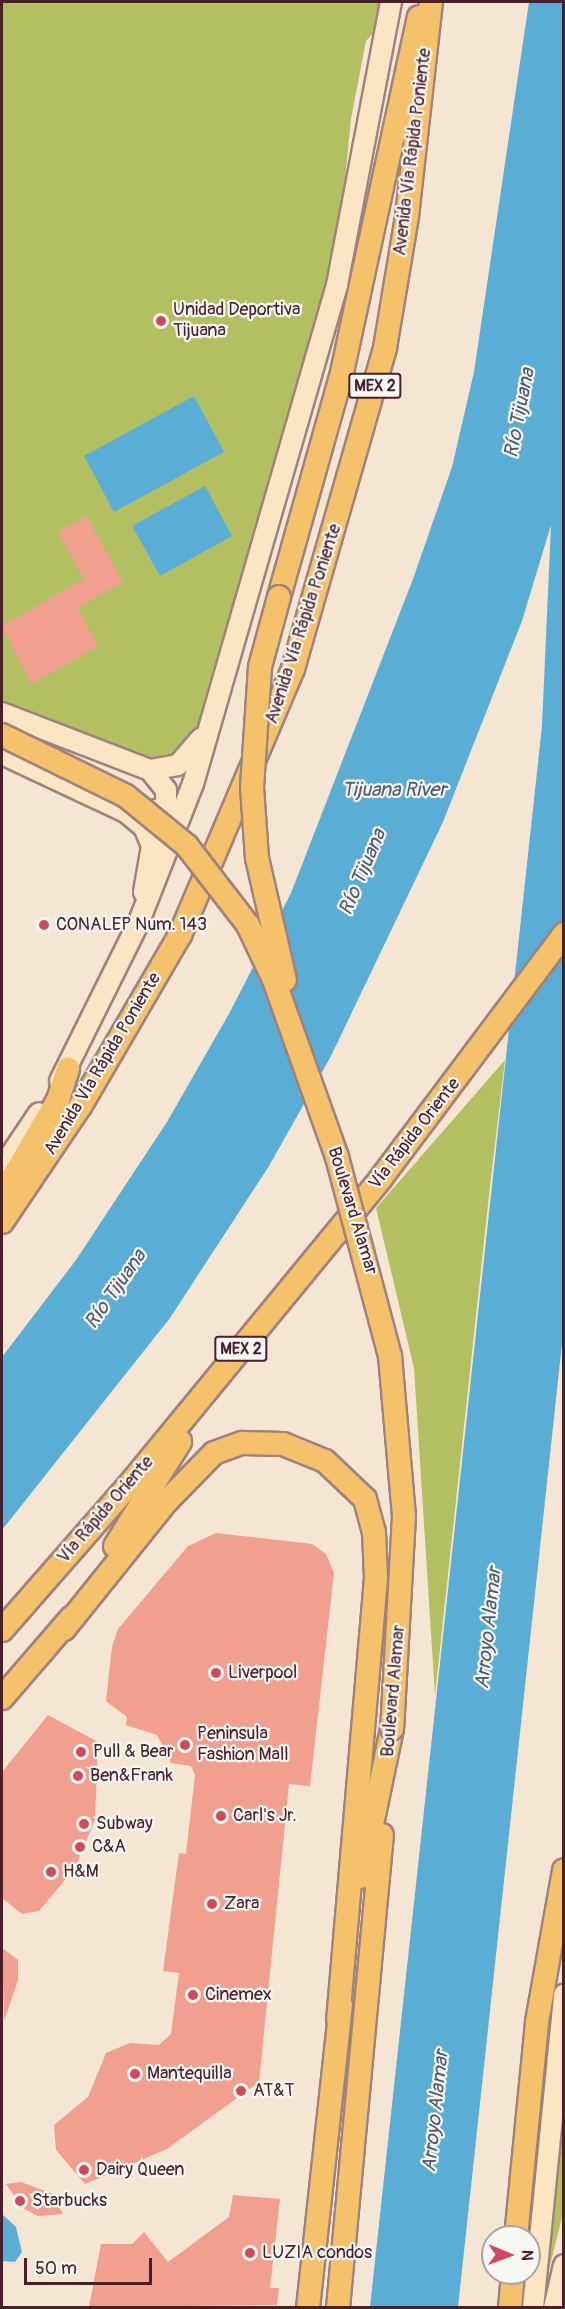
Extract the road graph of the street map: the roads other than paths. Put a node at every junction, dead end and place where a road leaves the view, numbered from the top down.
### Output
1 (391, 2) edge
2 (423, 2) edge
3 (431, 2) edge
4 (2, 713) edge
5 (208, 730) junction
6 (2, 735) edge
7 (2, 754) edge
8 (150, 770) junction
9 (126, 812) junction
10 (138, 924) junction
11 (564, 934) edge
12 (68, 1069) junction
13 (312, 1085) junction
14 (2, 1168) edge
15 (2, 1196) edge
16 (2, 1222) edge
17 (214, 1383) junction
18 (64, 1629) junction
19 (2, 1630) edge
20 (2, 1698) edge
21 (392, 1729) junction
22 (564, 1870) edge
23 (564, 1995) edge
24 (338, 2019) junction
25 (332, 2088) junction
26 (517, 2225) edge
27 (564, 2265) edge
28 (512, 2285) edge
29 (308, 2307) edge
30 (322, 2307) edge
31 (338, 2307) edge
32 (510, 2307) edge
33 (533, 2307) edge
34 (554, 2307) edge

1 - 5 main road, Avenida Vía Rápida Poniente
2 - 13 highway, bridge
3 - 16 highway, Avenida Vía Rápida Poniente / MEX 2
4 - 8 main road
5 - 8 main road
5 - 10 main road, Avenida Vía Rápida Poniente
6 - 13 highway, bridge
7 - 9 main road
8 - 9 main road
9 - 10 main road
10 - 12 main road, Avenida Vía Rápida Poniente
11 - 17 highway, Vía Rápida Oriente / MEX 2
12 - 14 main road, Avenida Vía Rápida Poniente
12 - 15 highway
13 - 21 highway, Boulevard Alamar, bridge
17 - 18 highway
17 - 19 highway, Vía Rápida Oriente / MEX 2
18 - 20 highway
18 - 24 highway
21 - 24 highway
21 - 31 highway, Boulevard Alamar
22 - 26 highway
23 - 33 main road
24 - 25 highway
25 - 29 highway
25 - 30 highway
27 - 34 main road
28 - 32 highway

